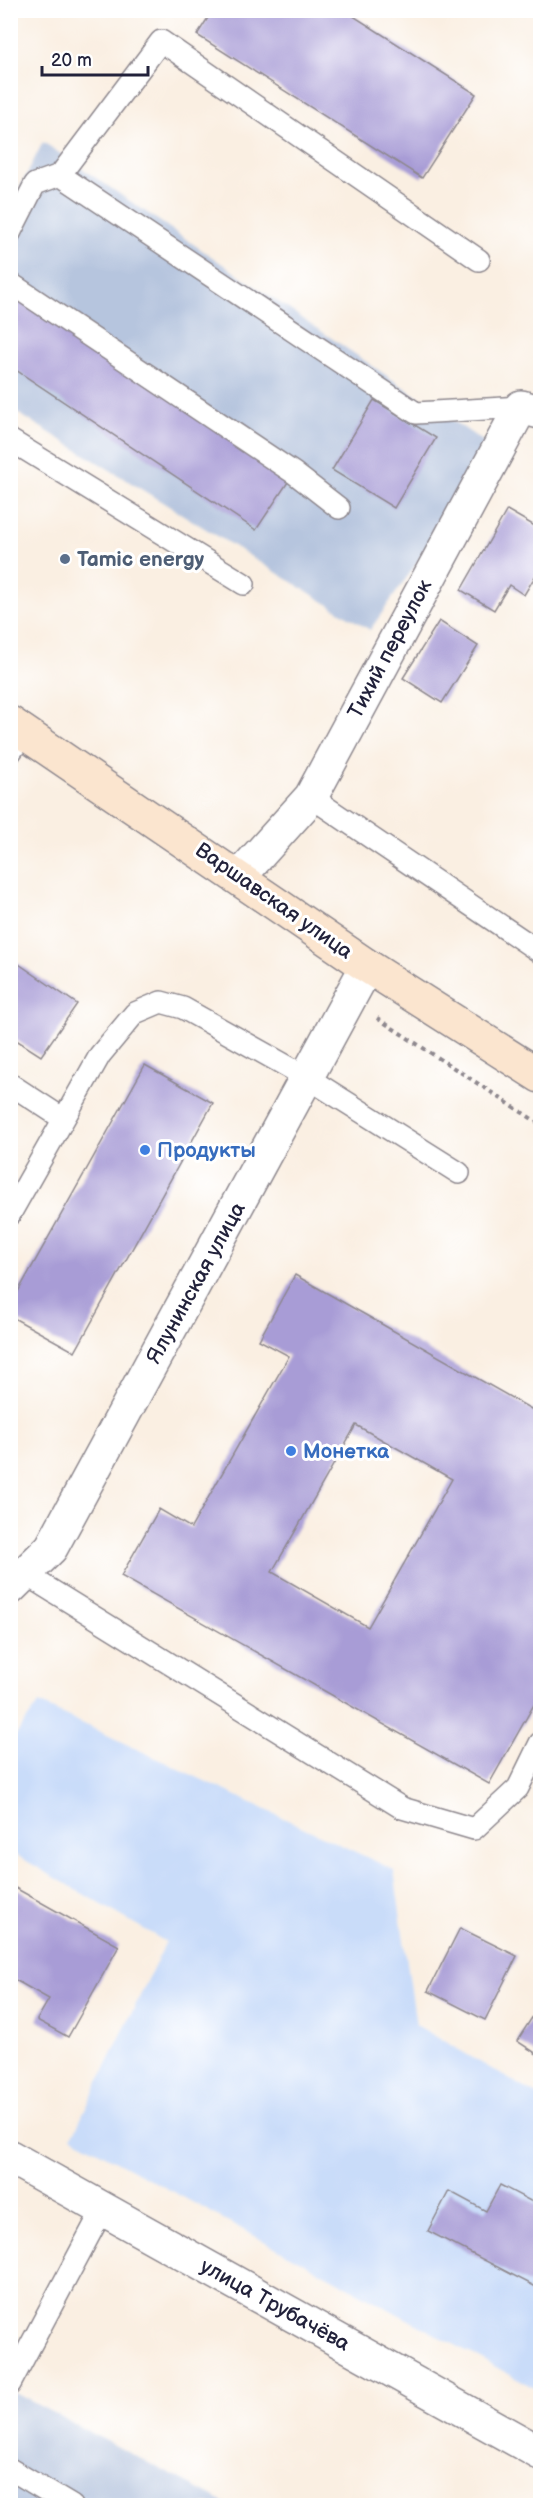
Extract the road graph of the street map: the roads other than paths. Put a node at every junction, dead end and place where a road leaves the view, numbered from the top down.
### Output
1 (60, 175) junction
2 (10, 233) edge
3 (478, 260) dead end
4 (10, 283) edge
5 (531, 409) edge
6 (10, 440) edge
7 (339, 508) dead end
8 (244, 584) dead end
9 (15, 736) edge
10 (311, 797) junction
11 (240, 877) junction
12 (540, 952) edge
13 (367, 966) junction
14 (540, 1076) edge
15 (308, 1078) junction
16 (10, 1084) edge
17 (62, 1118) junction
18 (459, 1173) dead end
19 (10, 1214) edge
20 (18, 1581) edge
21 (540, 1743) edge
22 (10, 2157) edge
23 (103, 2209) junction
24 (10, 2384) edge
25 (540, 2453) edge
26 (10, 2469) edge
27 (72, 2505) edge

1 - 2 lane
1 - 3 lane
1 - 5 lane
4 - 7 lane
5 - 10 street, Тихий переулок
6 - 8 lane
9 - 11 main road, Варшавская улица
10 - 11 street, Тихий переулок
10 - 12 lane
11 - 13 main road, Варшавская улица
13 - 14 main road, Варшавская улица
13 - 15 street, Ялунинская улица
15 - 17 lane
15 - 18 lane
15 - 20 street, Ялунинская улица
16 - 17 lane
17 - 19 lane
20 - 21 lane
22 - 23 street, улица Трубачёва
23 - 24 lane
23 - 25 street, улица Трубачёва
26 - 27 lane

